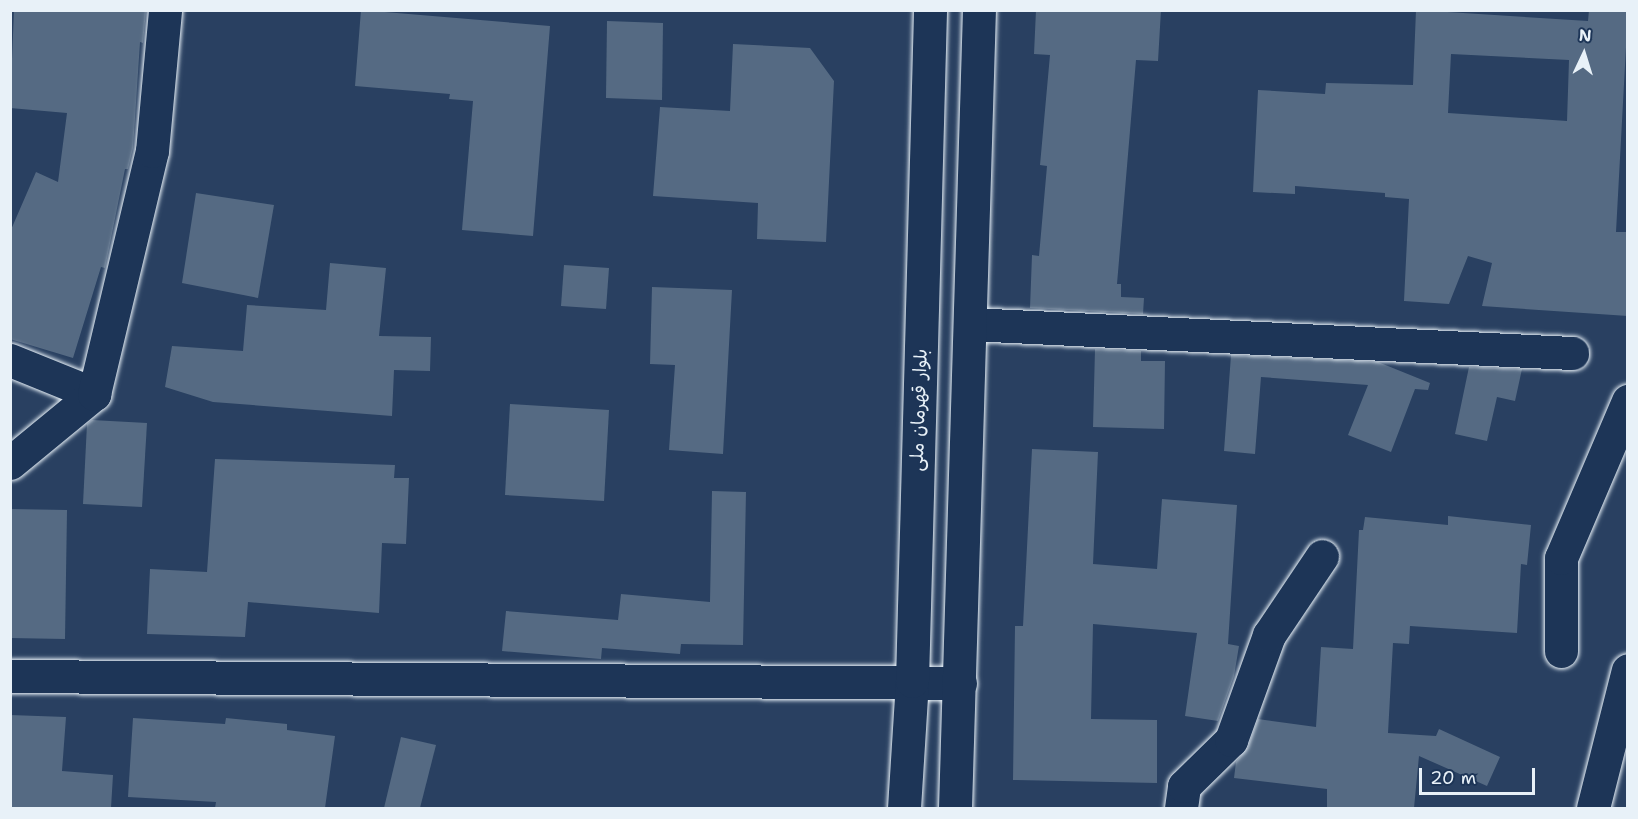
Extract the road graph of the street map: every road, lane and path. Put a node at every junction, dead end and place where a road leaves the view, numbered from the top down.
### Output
1 (165, 10) edge
2 (930, 10) edge
3 (979, 10) edge
4 (970, 324) junction
5 (1572, 353) dead end
6 (10, 360) edge
7 (94, 394) junction
8 (1624, 418) edge
9 (10, 463) edge
10 (1322, 556) dead end
11 (1561, 651) dead end
12 (1628, 670) edge
13 (10, 676) edge
14 (912, 681) junction
15 (960, 683) junction
16 (904, 808) edge
17 (955, 808) edge
18 (1181, 808) edge
19 (1593, 808) edge

1 - 7 main road
2 - 14 main road, بلوار قهرمان ملی
3 - 4 main road
4 - 5 main road
4 - 15 main road
6 - 7 main road
7 - 9 main road
8 - 11 main road
10 - 18 main road
12 - 19 main road
13 - 14 main road
14 - 15 main road
14 - 16 main road, بلوار قهرمان ملی
15 - 17 main road

